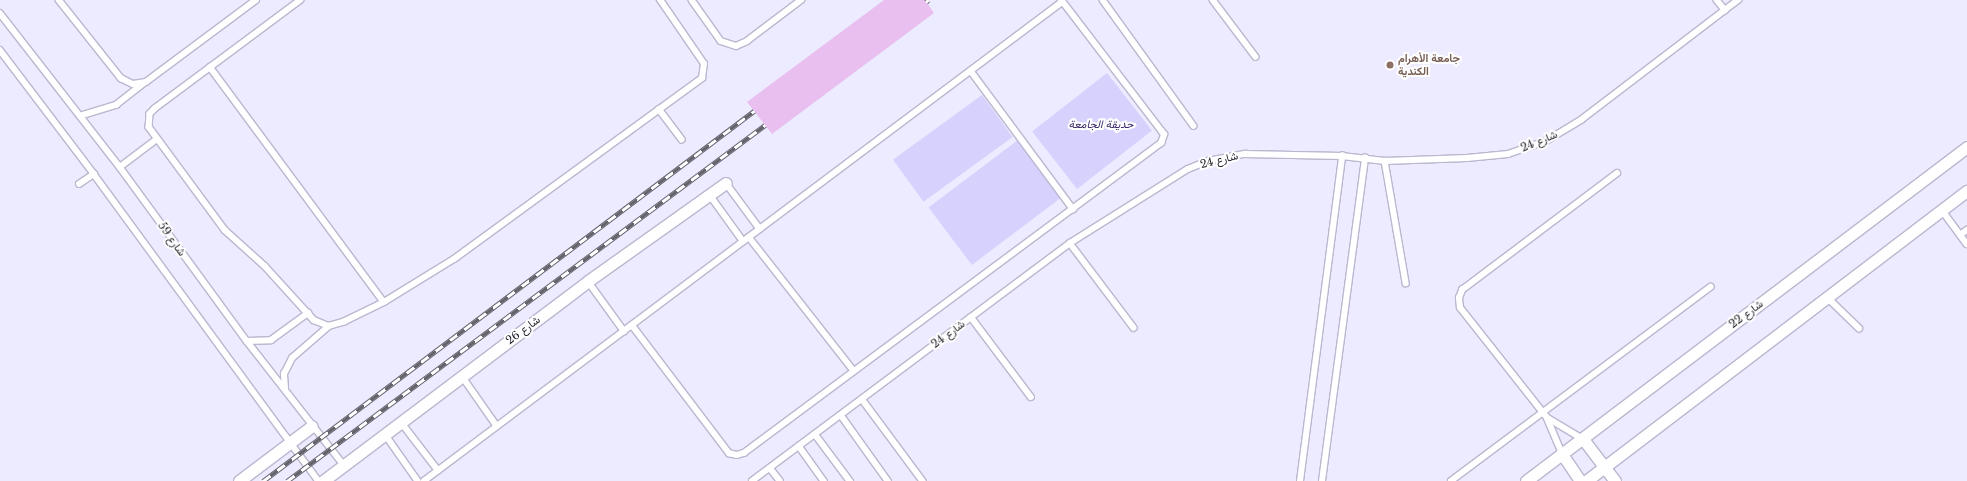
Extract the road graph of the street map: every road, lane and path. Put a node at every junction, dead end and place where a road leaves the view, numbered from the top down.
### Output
1 (59, 0) edge
2 (256, 0) edge
3 (301, 0) edge
4 (660, 0) edge
5 (692, 0) edge
6 (801, 0) edge
7 (1103, 0) edge
8 (1213, 0) edge
9 (1717, 0) edge
10 (1738, 0) edge
11 (1061, 1) edge
12 (1725, 10) junction
13 (0, 13) edge
14 (0, 50) edge
15 (1256, 57) dead end
16 (210, 67) junction
17 (971, 70) junction
18 (146, 82) junction
19 (660, 110) junction
20 (80, 116) junction
21 (1194, 126) dead end
22 (157, 139) junction
23 (682, 140) dead end
24 (1967, 148) edge
25 (1342, 156) junction
26 (1365, 158) junction
27 (1385, 160) junction
28 (120, 167) junction
29 (1617, 173) dead end
30 (94, 174) junction
31 (726, 183) joint
32 (79, 184) dead end
33 (1967, 191) edge
34 (710, 195) junction
35 (1073, 209) junction
36 (1942, 210) junction
37 (760, 229) junction
38 (1967, 230) edge
39 (1960, 234) junction
40 (749, 237) junction
41 (743, 241) junction
42 (1070, 243) junction
43 (1967, 244) edge
44 (588, 281) junction
45 (1406, 283) dead end
46 (1710, 287) dead end
47 (1827, 297) junction
48 (384, 302) junction
49 (308, 313) junction
50 (972, 317) junction
51 (632, 325) junction
52 (329, 326) junction
53 (1134, 328) dead end
54 (1859, 328) dead end
55 (624, 331) junction
56 (247, 342) junction
57 (854, 372) junction
58 (462, 376) junction
59 (286, 391) junction
60 (1031, 397) dead end
61 (862, 398) junction
62 (1543, 412) junction
63 (841, 415) junction
64 (1547, 418) junction
65 (401, 422) junction
66 (312, 426) junction
67 (497, 426) junction
68 (385, 434) junction
69 (816, 434) junction
70 (1583, 439) junction
71 (289, 444) junction
72 (799, 446) junction
73 (1562, 454) junction
74 (344, 465) junction
75 (1605, 466) junction
76 (770, 468) junction
77 (438, 470) junction
78 (239, 481) edge
79 (323, 481) edge
80 (418, 481) edge
81 (424, 481) edge
82 (752, 481) edge
83 (780, 481) edge
84 (824, 481) edge
85 (850, 481) edge
86 (888, 481) edge
87 (923, 481) edge
88 (1300, 481) edge
89 (1322, 481) edge
90 (1451, 481) edge
91 (1526, 481) edge
92 (1580, 481) edge
93 (1586, 481) edge
94 (1615, 481) edge

1 - 18 lane
2 - 18 lane
3 - 16 lane
4 - 19 lane
5 - 6 lane
7 - 21 lane
8 - 15 lane
9 - 12 lane
10 - 12 lane, شارع 24
11 - 17 lane
11 - 35 lane
12 - 27 lane, شارع 24
13 - 20 lane, شارع 59
14 - 30 lane
16 - 22 lane
16 - 48 lane
17 - 35 lane
17 - 37 lane
18 - 20 lane
19 - 23 lane
19 - 48 lane
20 - 28 lane, شارع 59
22 - 28 lane
22 - 49 lane
24 - 70 street, شارع 22
25 - 26 lane, شارع 24
25 - 42 lane, شارع 24
25 - 88 lane
26 - 27 lane, شارع 24
26 - 89 lane
27 - 45 lane
28 - 56 lane, شارع 59
29 - 62 lane
30 - 32 lane
30 - 71 lane
31 - 34 street, شارع 26
31 - 37 lane
33 - 36 street
34 - 41 lane
34 - 44 street, شارع 26
35 - 57 lane
36 - 39 lane
36 - 47 street
37 - 40 lane
38 - 39 lane
39 - 43 lane
40 - 41 lane
40 - 57 lane
41 - 51 lane
42 - 50 lane, شارع 24
42 - 53 lane
44 - 55 lane
44 - 58 street, شارع 26
46 - 62 lane
47 - 54 lane
47 - 75 street
48 - 52 lane
49 - 52 lane
49 - 56 lane
50 - 60 lane
50 - 61 lane, شارع 24
51 - 55 lane
51 - 57 lane
52 - 59 lane
55 - 67 lane
56 - 59 lane, شارع 59
58 - 65 street, شارع 26
58 - 67 lane
59 - 66 lane, شارع 59
61 - 63 lane, شارع 24
61 - 87 lane
62 - 64 lane
62 - 90 lane
63 - 69 lane, شارع 24
63 - 86 lane
64 - 70 lane
64 - 73 lane
65 - 68 street, شارع 26
65 - 77 lane
66 - 71 street
66 - 74 lane, شارع 59
67 - 77 lane
68 - 74 street, شارع 26
68 - 80 lane
69 - 72 lane, شارع 24
69 - 85 lane
70 - 73 street, شارع 22
70 - 75 street
71 - 78 street
71 - 79 lane
72 - 76 lane, شارع 24
72 - 84 lane
73 - 91 street, شارع 22
73 - 92 street
74 - 79 street, شارع 26
75 - 93 street
75 - 94 street
76 - 82 lane, شارع 24
76 - 83 lane
77 - 81 lane

